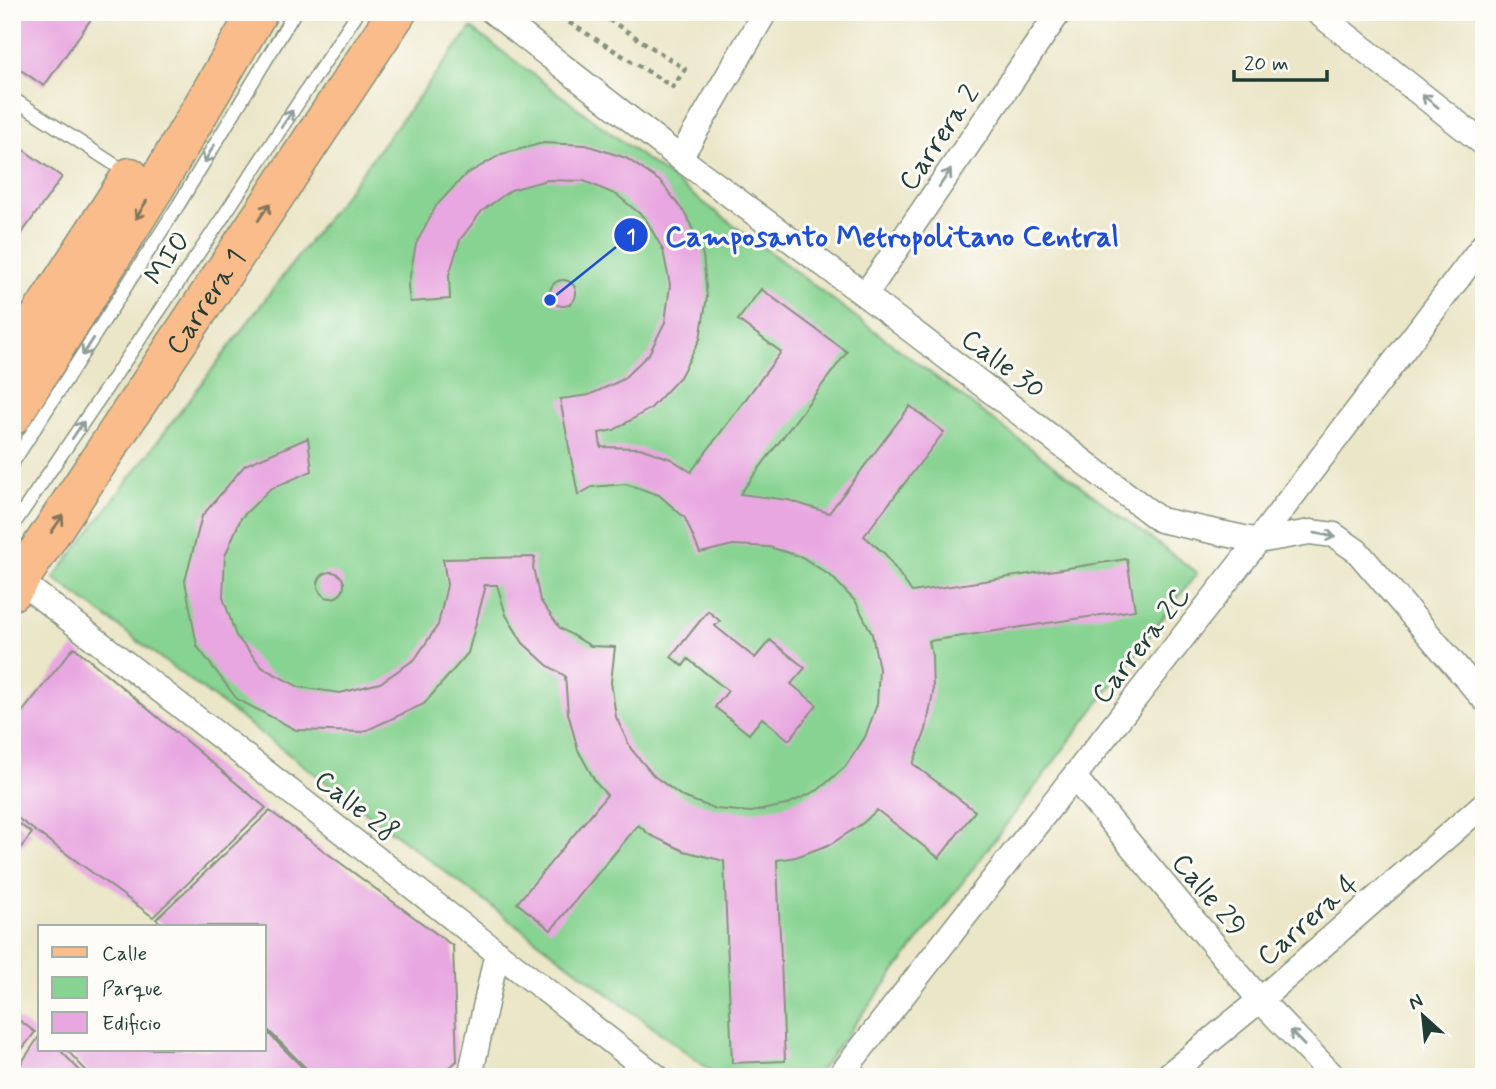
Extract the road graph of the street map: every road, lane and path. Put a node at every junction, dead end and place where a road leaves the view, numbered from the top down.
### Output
1 (258, 12) edge
2 (295, 12) edge
3 (358, 12) edge
4 (397, 12) edge
5 (493, 12) edge
6 (552, 12) edge
7 (597, 12) edge
8 (765, 12) edge
9 (1059, 12) edge
10 (1334, 17) edge
11 (226, 67) junction
12 (12, 98) edge
13 (1484, 144) edge
14 (680, 158) junction
15 (132, 175) junction
16 (1484, 244) edge
17 (865, 295) junction
18 (12, 359) edge
19 (12, 416) edge
20 (12, 464) edge
21 (12, 527) edge
22 (1258, 541) junction
23 (15, 591) edge
24 (1484, 699) edge
25 (1074, 777) junction
26 (1484, 804) edge
27 (497, 952) junction
28 (1260, 1000) junction
29 (470, 1077) edge
30 (657, 1077) edge
31 (839, 1077) edge
32 (1166, 1077) edge
33 (1334, 1077) edge

1 - 11 main road
2 -> 20 lane, MIO
21 -> 3 lane, MIO
23 -> 4 main road, Carrera 1
5 - 14 street, Calle 30
6 - 7 path
8 - 14 street
17 -> 9 street, Carrera 2
13 -> 10 street
11 - 15 main road
11 -> 19 main road
12 - 15 lane
14 - 17 street, Calle 30
15 - 18 main road
16 - 22 street, Carrera 2C
17 - 22 street, Calle 30
22 -> 24 street, Calle 30
22 - 25 street, Carrera 2C
23 - 27 street, Calle 28
25 - 28 street, Calle 29
25 - 31 street, Carrera 2C
26 - 28 street, Carrera 4
27 - 29 street
27 - 30 street, Calle 28
28 - 32 street, Carrera 4
33 -> 28 street, Calle 29

